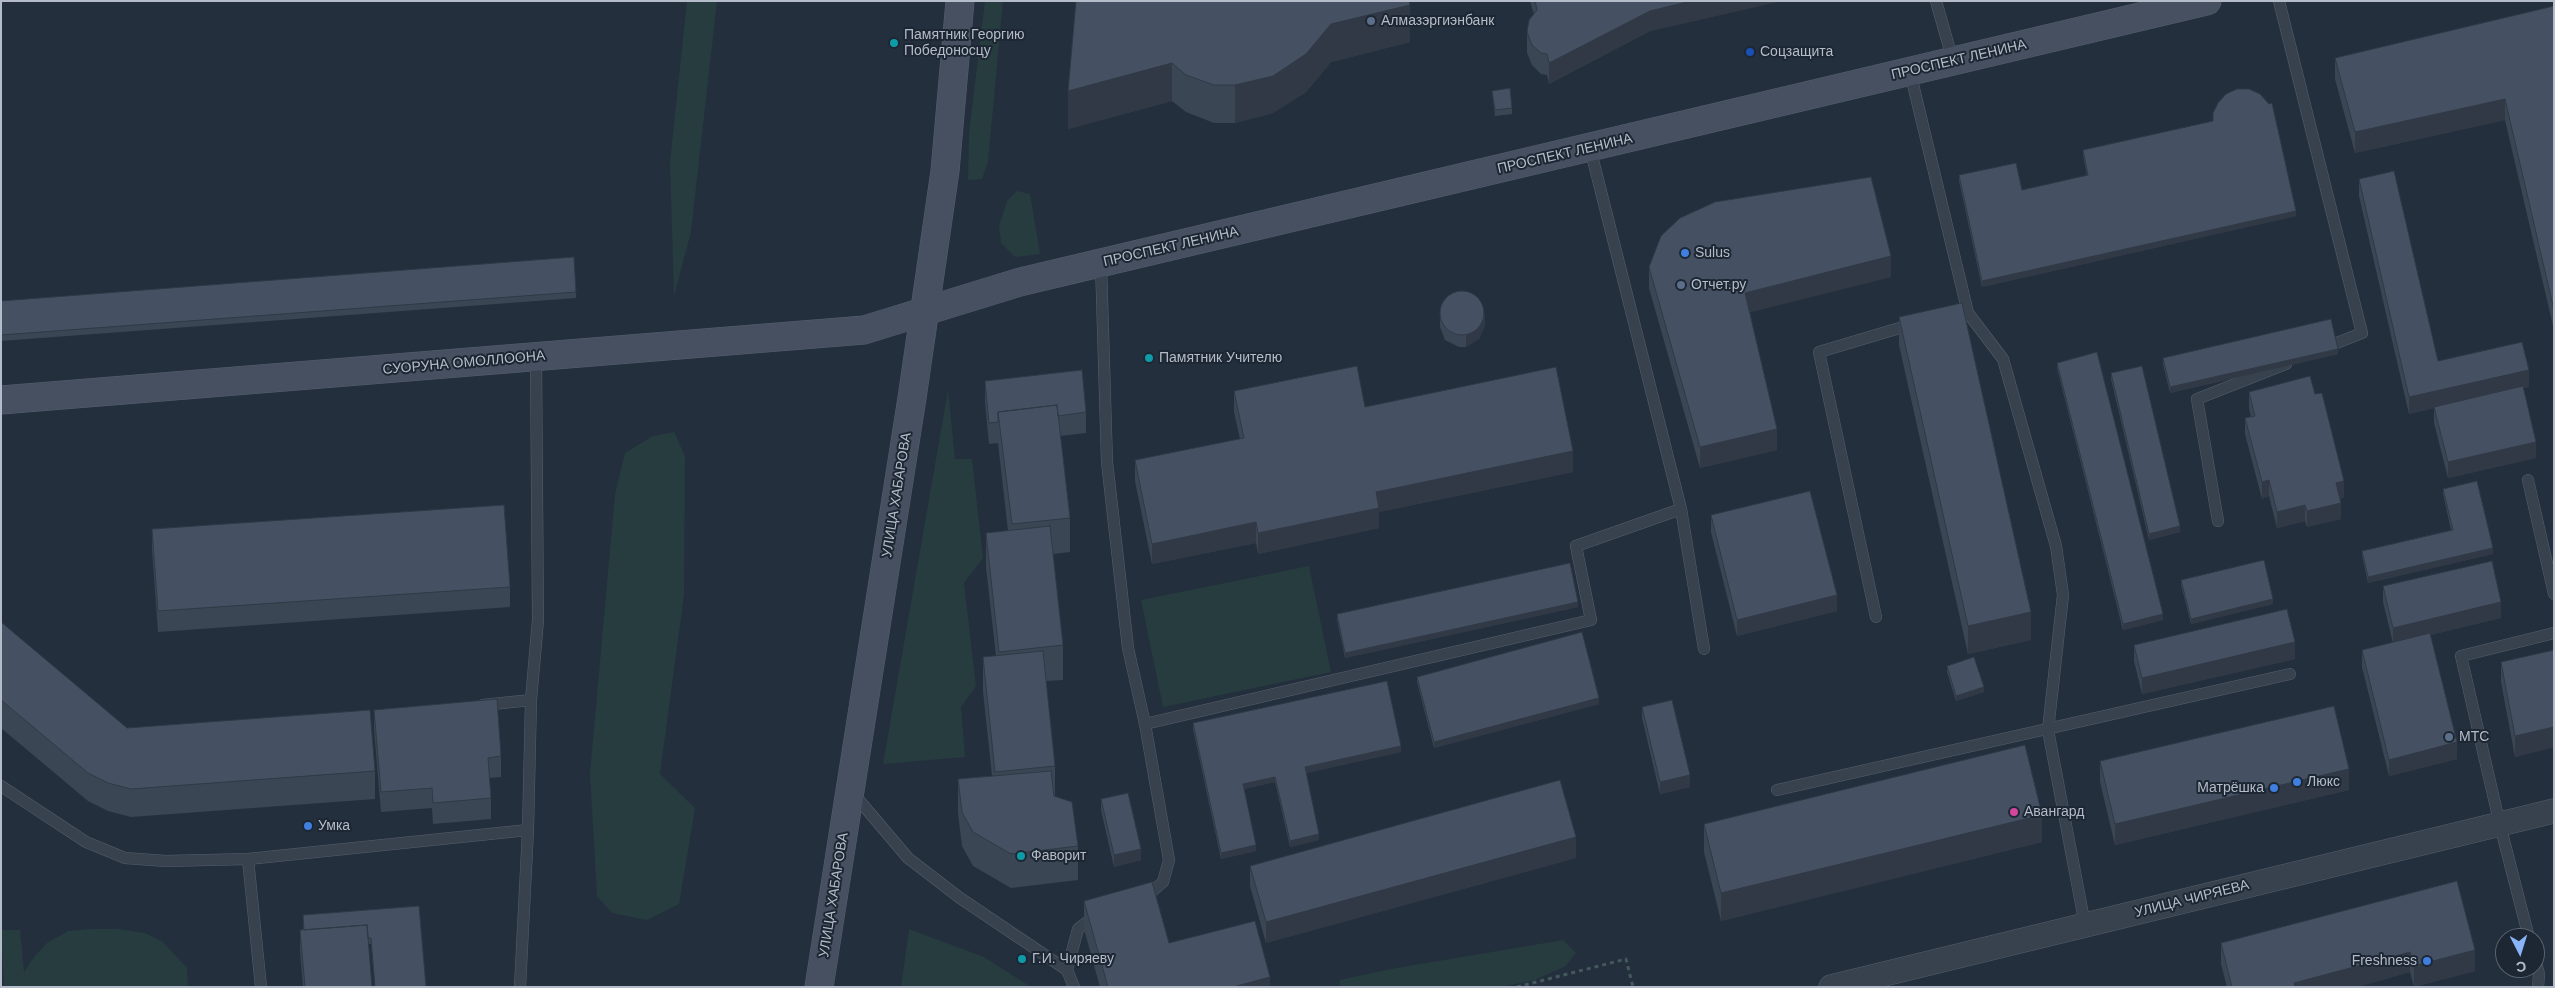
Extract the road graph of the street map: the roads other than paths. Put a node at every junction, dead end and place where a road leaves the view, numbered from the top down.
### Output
1 (960, 1) edge
2 (1936, 1) edge
3 (2207, 1) edge
4 (2279, 1) edge
5 (1953, 61) junction
6 (1910, 72) junction
7 (1590, 148) junction
8 (1101, 264) junction
9 (924, 311) junction
10 (1927, 319) edge
11 (2316, 352) edge
12 (536, 357) junction
13 (2298, 359) edge
14 (1, 400) edge
15 (2528, 480) dead end
16 (1681, 509) junction
17 (2218, 521) dead end
18 (2554, 594) edge
19 (1876, 616) dead end
20 (2554, 633) edge
21 (1704, 649) dead end
22 (2290, 674) dead end
23 (531, 700) junction
24 (474, 706) edge
25 (1144, 724) junction
26 (2048, 730) junction
27 (1, 786) edge
28 (850, 790) junction
29 (1777, 790) dead end
30 (2554, 811) edge
31 (2500, 825) junction
32 (528, 830) junction
33 (248, 859) junction
34 (1129, 903) edge
35 (1103, 910) edge
36 (2085, 925) junction
37 (2526, 928) edge
38 (1067, 970) junction
39 (261, 987) edge
40 (520, 987) edge
41 (819, 987) edge
42 (1074, 987) edge
43 (1831, 987) edge

1 - 9 main road, УЛИЦА ХАБАРОВА
2 - 5 lane
3 - 5 main road, ПРОСПЕКТ ЛЕНИНА
4 - 11 lane
5 - 6 main road, ПРОСПЕКТ ЛЕНИНА
6 - 7 main road, ПРОСПЕКТ ЛЕНИНА
6 - 26 lane
7 - 8 main road, ПРОСПЕКТ ЛЕНИНА
7 - 16 lane
8 - 9 main road, ПРОСПЕКТ ЛЕНИНА
8 - 25 lane
9 - 12 main road, СУОРУНА ОМОЛЛООНА
9 - 28 main road, УЛИЦА ХАБАРОВА
10 - 19 lane
12 - 14 main road, СУОРУНА ОМОЛЛООНА
12 - 23 lane
13 - 17 lane
15 - 18 lane
16 - 21 lane
16 - 25 lane
20 - 31 lane
22 - 26 lane
23 - 24 lane
23 - 32 lane
25 - 34 lane
26 - 29 lane
26 - 36 lane
27 - 33 lane
28 - 38 lane
28 - 41 main road, УЛИЦА ХАБАРОВА
30 - 31 street, УЛИЦА ЧИРЯЕВА
31 - 36 street, УЛИЦА ЧИРЯЕВА
31 - 37 lane
32 - 33 lane
32 - 40 lane
33 - 39 lane
35 - 38 lane
36 - 43 street, УЛИЦА ЧИРЯЕВА
38 - 42 lane

